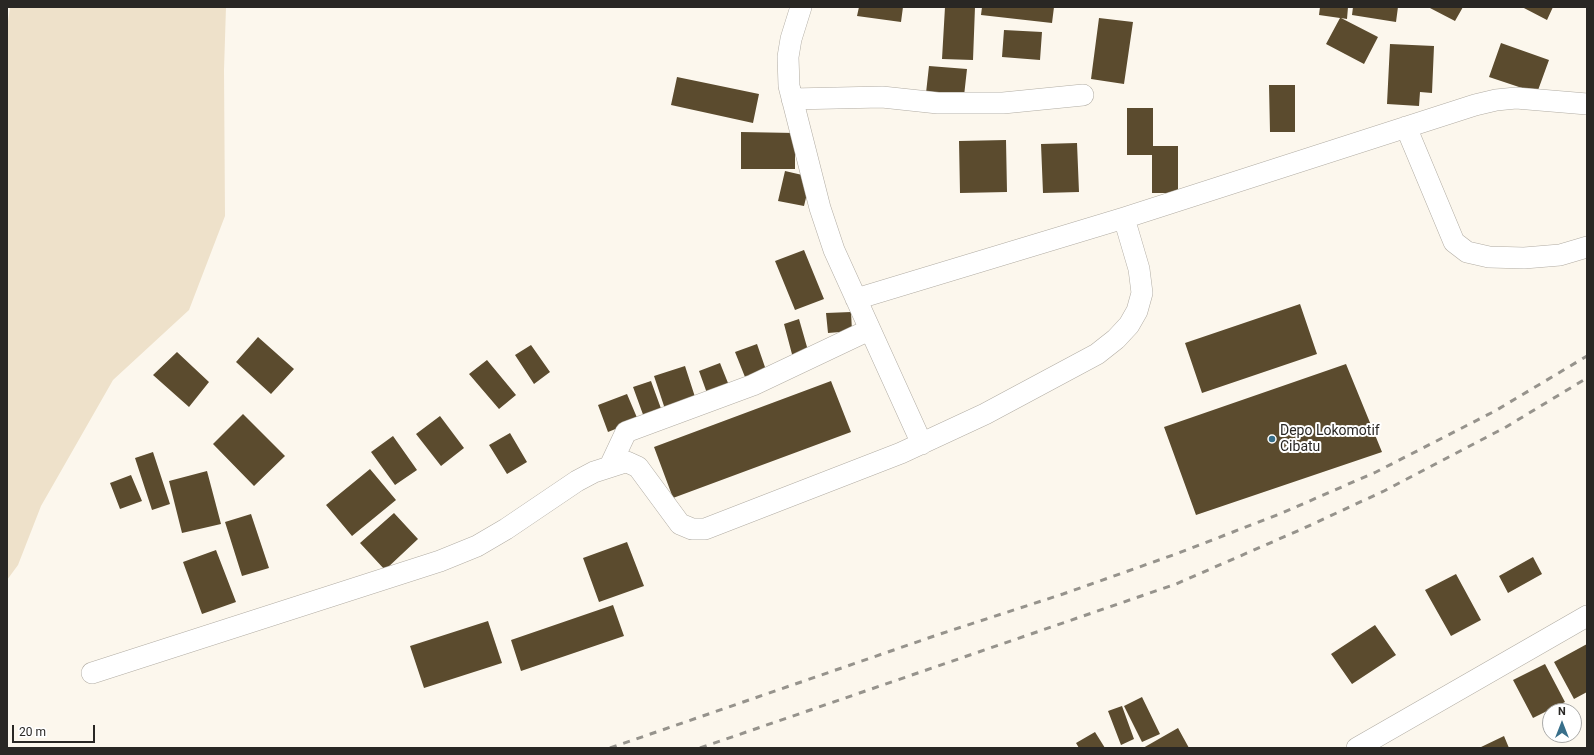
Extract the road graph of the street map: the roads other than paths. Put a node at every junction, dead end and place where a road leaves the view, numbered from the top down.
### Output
1 (801, 7) edge
2 (1083, 95) dead end
3 (792, 99) junction
4 (1587, 104) edge
5 (1406, 127) junction
6 (1124, 218) junction
7 (1587, 247) edge
8 (856, 299) junction
9 (869, 330) junction
10 (922, 444) junction
11 (610, 466) junction
12 (1587, 616) edge
13 (92, 673) dead end
14 (1357, 748) edge

1 - 3 street
2 - 3 street
3 - 8 street
4 - 5 street
5 - 6 street
5 - 7 street
6 - 8 street
6 - 10 street
8 - 9 street
9 - 10 street
9 - 11 street
10 - 11 street
11 - 13 street
12 - 14 street

